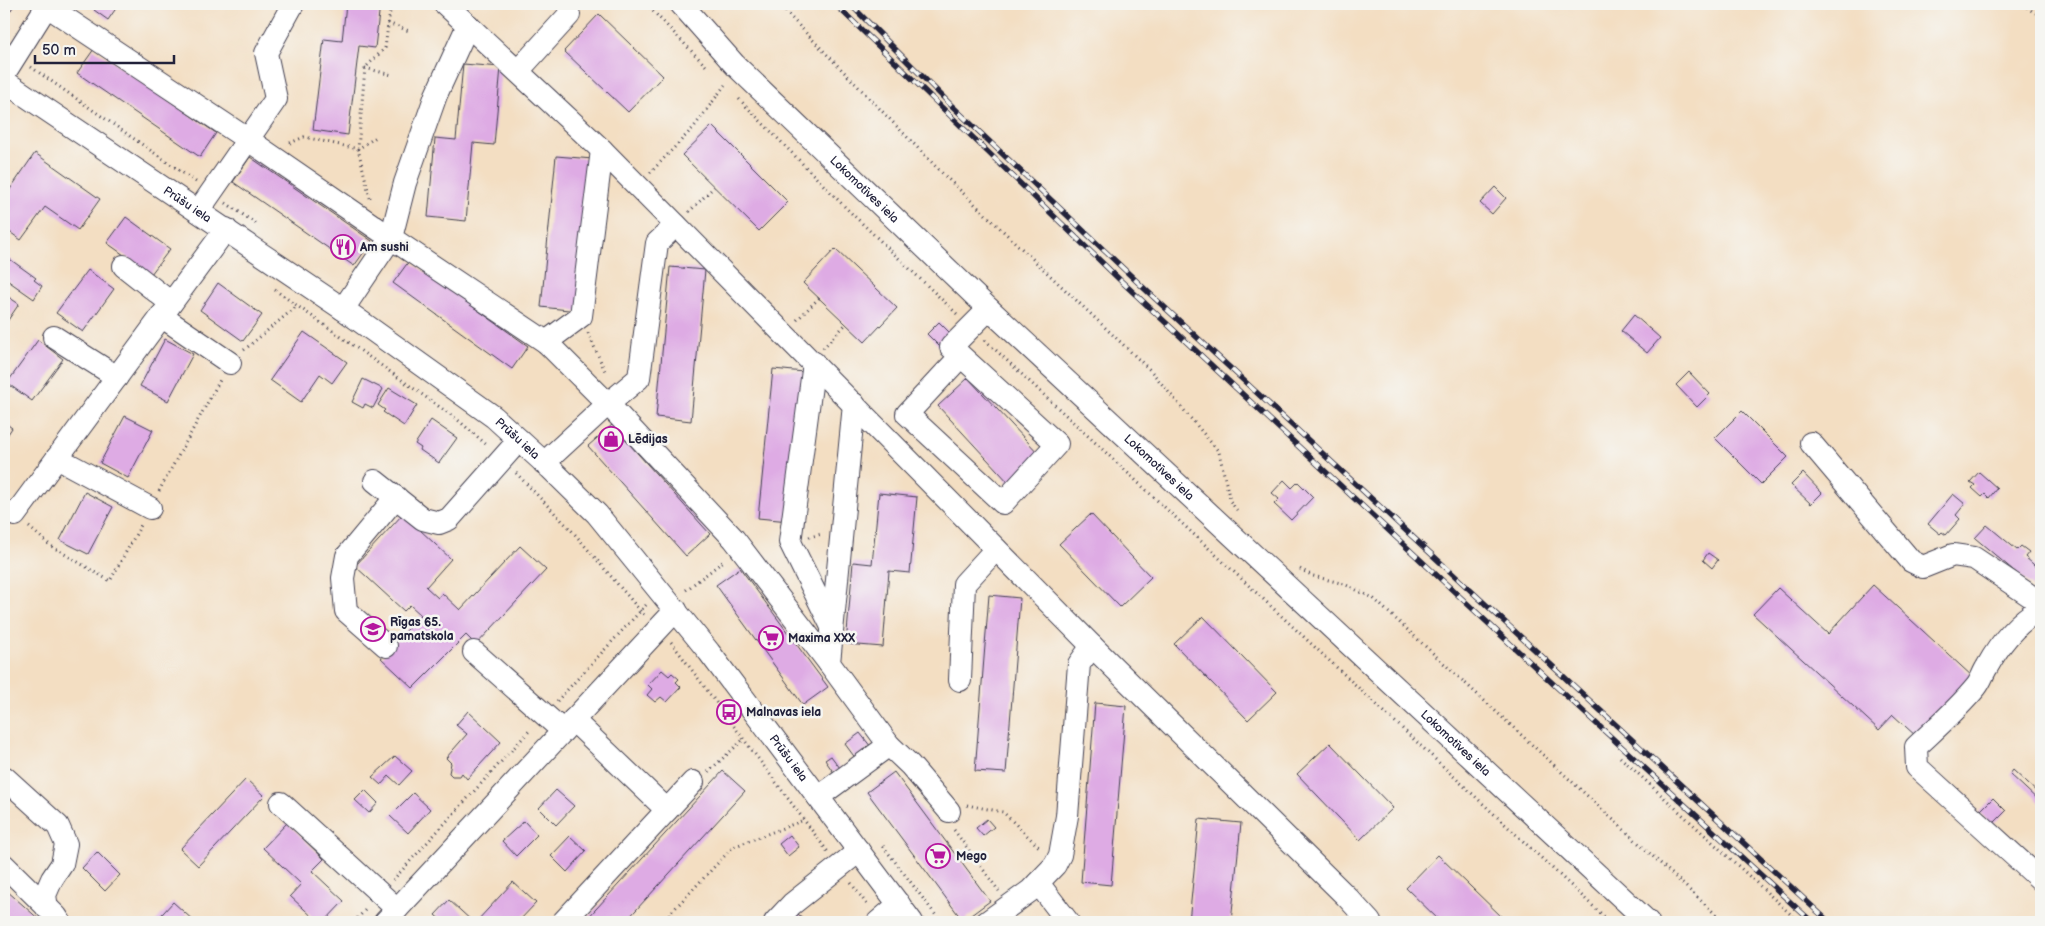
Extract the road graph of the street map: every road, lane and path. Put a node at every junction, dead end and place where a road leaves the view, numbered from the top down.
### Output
1 (293, 4) edge
2 (391, 4) edge
3 (444, 4) edge
4 (646, 4) edge
5 (681, 4) edge
6 (778, 4) edge
7 (2023, 4) edge
8 (47, 5) edge
9 (569, 15) dead end
10 (2041, 18) edge
11 (388, 23) junction
12 (468, 25) junction
13 (409, 31) dead end
14 (365, 68) junction
15 (518, 71) junction
16 (712, 72) dead end
17 (4, 74) edge
18 (392, 75) dead end
19 (719, 79) dead end
20 (4, 81) edge
21 (732, 92) dead end
22 (376, 138) dead end
23 (247, 139) junction
24 (358, 149) junction
25 (602, 150) junction
26 (269, 154) junction
27 (637, 186) junction
28 (714, 187) dead end
29 (199, 210) junction
30 (676, 225) junction
31 (226, 229) junction
32 (384, 233) junction
33 (124, 266) dead end
34 (274, 290) dead end
35 (819, 298) dead end
36 (297, 306) junction
37 (343, 309) junction
38 (989, 309) junction
39 (166, 310) junction
40 (581, 316) junction
41 (846, 324) dead end
42 (971, 327) junction
43 (784, 333) junction
44 (54, 337) dead end
45 (546, 342) junction
46 (961, 356) junction
47 (230, 362) junction
48 (812, 362) junction
49 (116, 377) junction
50 (609, 402) junction
51 (854, 404) junction
52 (519, 440) junction
53 (1811, 443) dead end
54 (57, 458) junction
55 (502, 459) junction
56 (544, 463) junction
57 (375, 481) dead end
58 (396, 497) junction
59 (150, 508) junction
60 (1239, 512) dead end
61 (15, 515) joint
62 (741, 548) junction
63 (996, 549) junction
64 (1299, 568) dead end
65 (686, 590) dead end
66 (661, 592) junction
67 (2041, 603) edge
68 (2041, 608) edge
69 (676, 610) junction
70 (640, 611) junction
71 (832, 627) junction
72 (659, 628) junction
73 (386, 646) dead end
74 (1092, 646) junction
75 (474, 652) dead end
76 (829, 663) junction
77 (960, 680) dead end
78 (544, 715) junction
79 (568, 726) junction
80 (744, 740) junction
81 (889, 745) junction
82 (1620, 757) dead end
83 (4, 777) edge
84 (693, 782) joint
85 (818, 797) junction
86 (281, 803) dead end
87 (667, 810) junction
88 (949, 811) junction
89 (804, 820) junction
90 (859, 851) junction
91 (1055, 865) junction
92 (839, 867) junction
93 (11, 872) edge
94 (2041, 880) edge
95 (1038, 883) junction
96 (380, 894) junction
97 (1348, 898) junction
98 (899, 904) junction
99 (1010, 905) junction
100 (54, 915) edge
101 (391, 916) edge
102 (1641, 920) edge
103 (354, 922) edge
104 (562, 922) edge
105 (662, 922) edge
106 (775, 922) edge
107 (879, 922) edge
108 (912, 922) edge
109 (986, 922) edge
110 (1068, 922) edge
111 (1352, 922) edge
112 (1370, 922) edge
113 (1608, 922) edge
114 (1724, 922) edge
115 (1799, 922) edge

1 - 23 street
2 - 11 path
3 - 12 street
4 - 16 path
5 - 38 street, Lokomotīves iela
6 - 60 path
7 - 10 path
8 - 17 street
8 - 23 street
9 - 15 street
11 - 13 path
11 - 14 path
12 - 15 street
12 - 32 street
14 - 18 path
14 - 24 path
15 - 25 street
19 - 27 path
20 - 29 street, Prūšu iela
21 - 42 path
22 - 24 path
23 - 26 street
23 - 29 street
24 - 26 path
24 - 32 path
25 - 27 street
25 - 40 street
26 - 32 street
27 - 30 street
28 - 30 path
29 - 31 street, Prūšu iela
30 - 43 street
30 - 50 street
31 - 37 street, Prūšu iela
31 - 39 street
32 - 37 street
32 - 45 street
33 - 39 street
34 - 36 path
35 - 43 path
36 - 47 path
36 - 55 path
37 - 52 street, Prūšu iela
38 - 42 street
38 - 102 street, Lokomotīves iela
39 - 47 street
39 - 49 street
40 - 45 street
40 - 50 path
41 - 48 path
42 - 46 street
42 - 113 path
43 - 48 street
44 - 49 street
45 - 50 street
46 - 46 street
47 - 59 path
48 - 51 street
48 - 71 street
49 - 54 street
50 - 56 street
50 - 62 street
51 - 63 street
51 - 71 street
52 - 55 street
52 - 56 street, Prūšu iela
53 - 67 street
54 - 59 street
54 - 61 street
55 - 58 street
55 - 70 path
56 - 66 street, Prūšu iela
57 - 58 street
58 - 73 street
59 - 61 path
62 - 65 path
62 - 76 street
63 - 74 street
63 - 77 street
64 - 114 path
66 - 69 street, Prūšu iela
66 - 70 path
68 - 94 street
69 - 72 street
69 - 85 street, Prūšu iela
70 - 72 path
70 - 78 path
71 - 76 street
72 - 79 street
72 - 80 path
74 - 91 street
74 - 97 street
75 - 78 street
76 - 81 street
78 - 79 street
78 - 96 path
79 - 87 street
79 - 101 street
80 - 84 path
80 - 89 path
81 - 85 street
81 - 88 street
82 - 115 path
83 - 100 street
84 - 87 street
85 - 90 street, Prūšu iela
86 - 96 street
87 - 104 street
88 - 91 path
88 - 99 path
89 - 92 path
89 - 105 path
90 - 92 street
90 - 98 street, Prūšu iela
91 - 95 street
92 - 106 street
92 - 107 path
93 - 100 street
95 - 99 street
95 - 110 street
96 - 101 street
96 - 103 path
97 - 111 street
97 - 112 street
98 - 107 street
98 - 108 street, Prūšu iela
99 - 109 street

